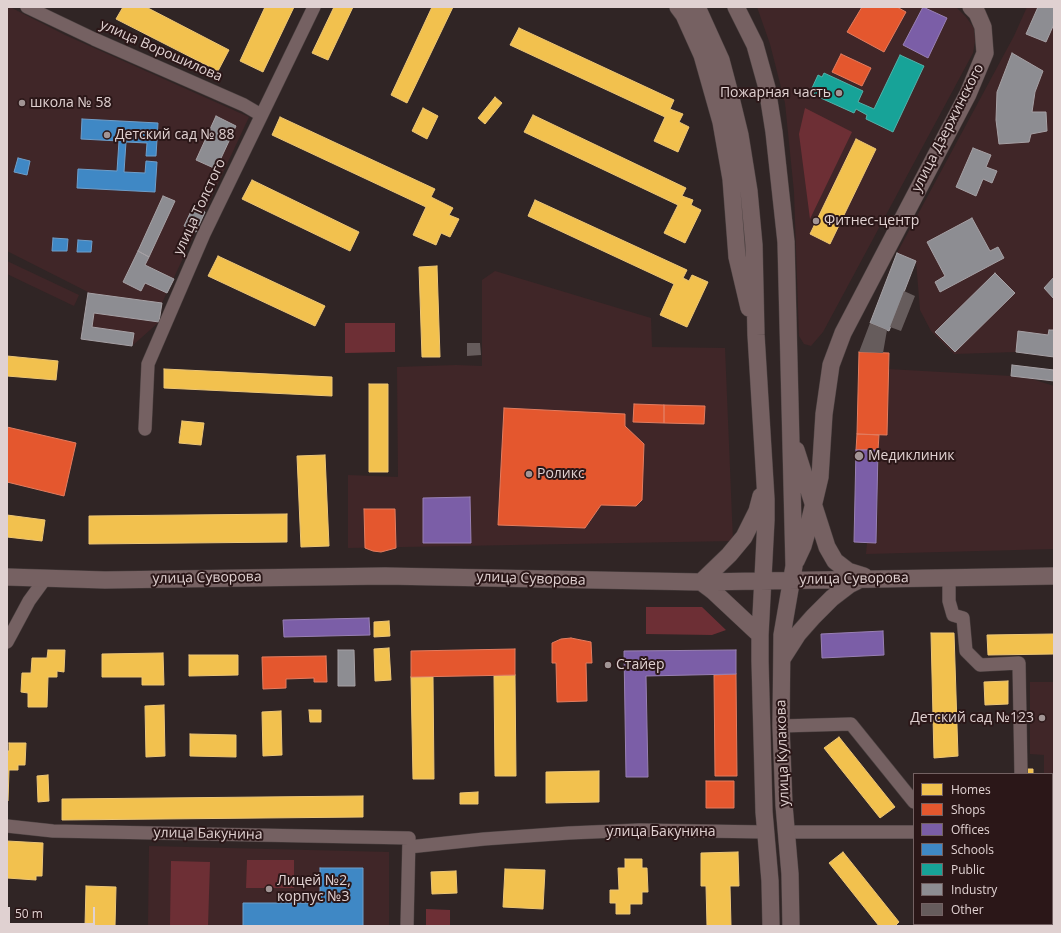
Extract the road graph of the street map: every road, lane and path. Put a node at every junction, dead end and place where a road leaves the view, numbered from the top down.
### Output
1 (27, 7) edge
2 (314, 7) edge
3 (678, 7) edge
4 (697, 7) edge
5 (736, 7) edge
6 (971, 7) edge
7 (261, 115) junction
8 (756, 335) junction
9 (145, 429) dead end
10 (790, 430) junction
11 (765, 482) junction
12 (813, 503) junction
13 (792, 573) junction
14 (1054, 576) edge
15 (7, 577) edge
16 (949, 578) junction
17 (45, 579) junction
18 (867, 579) junction
19 (763, 580) junction
20 (701, 582) junction
21 (760, 635) junction
22 (7, 642) edge
23 (781, 661) junction
24 (781, 726) junction
25 (1021, 773) edge
26 (913, 801) edge
27 (7, 826) edge
28 (765, 832) junction
29 (786, 832) junction
30 (913, 832) edge
31 (409, 842) junction
32 (407, 926) edge
33 (771, 926) edge
34 (790, 926) edge

1 - 7 street, улица Ворошилова
2 - 7 street, улица Толстого
3 - 8 main road
4 - 8 main road
5 - 10 main road
6 - 12 main road, улица Дзержинского
7 - 9 street, улица Толстого
8 - 11 main road, улица Кулакова
10 - 12 main road
10 - 13 main road
11 - 19 main road, улица Кулакова
11 - 20 main road
12 - 13 main road, улица Дзержинского
12 - 18 main road
13 - 18 main road, улица Суворова
13 - 19 main road, улица Суворова
13 - 23 main road, улица Кулакова
14 - 16 main road, улица Суворова
15 - 17 main road, улица Суворова
16 - 18 main road, улица Суворова
16 - 25 street
17 - 20 main road, улица Суворова
17 - 22 street
18 - 23 main road
19 - 20 main road, улица Суворова
19 - 21 main road, улица Кулакова
20 - 21 main road
21 - 28 main road, улица Кулакова
23 - 24 main road, улица Кулакова
24 - 26 street
24 - 29 main road, улица Кулакова
27 - 31 street, улица Бакунина
28 - 29 main road, улица Бакунина
28 - 31 street, улица Бакунина
28 - 33 main road, улица Кулакова
29 - 30 street, улица Бакунина
29 - 34 main road, улица Кулакова
31 - 32 street

